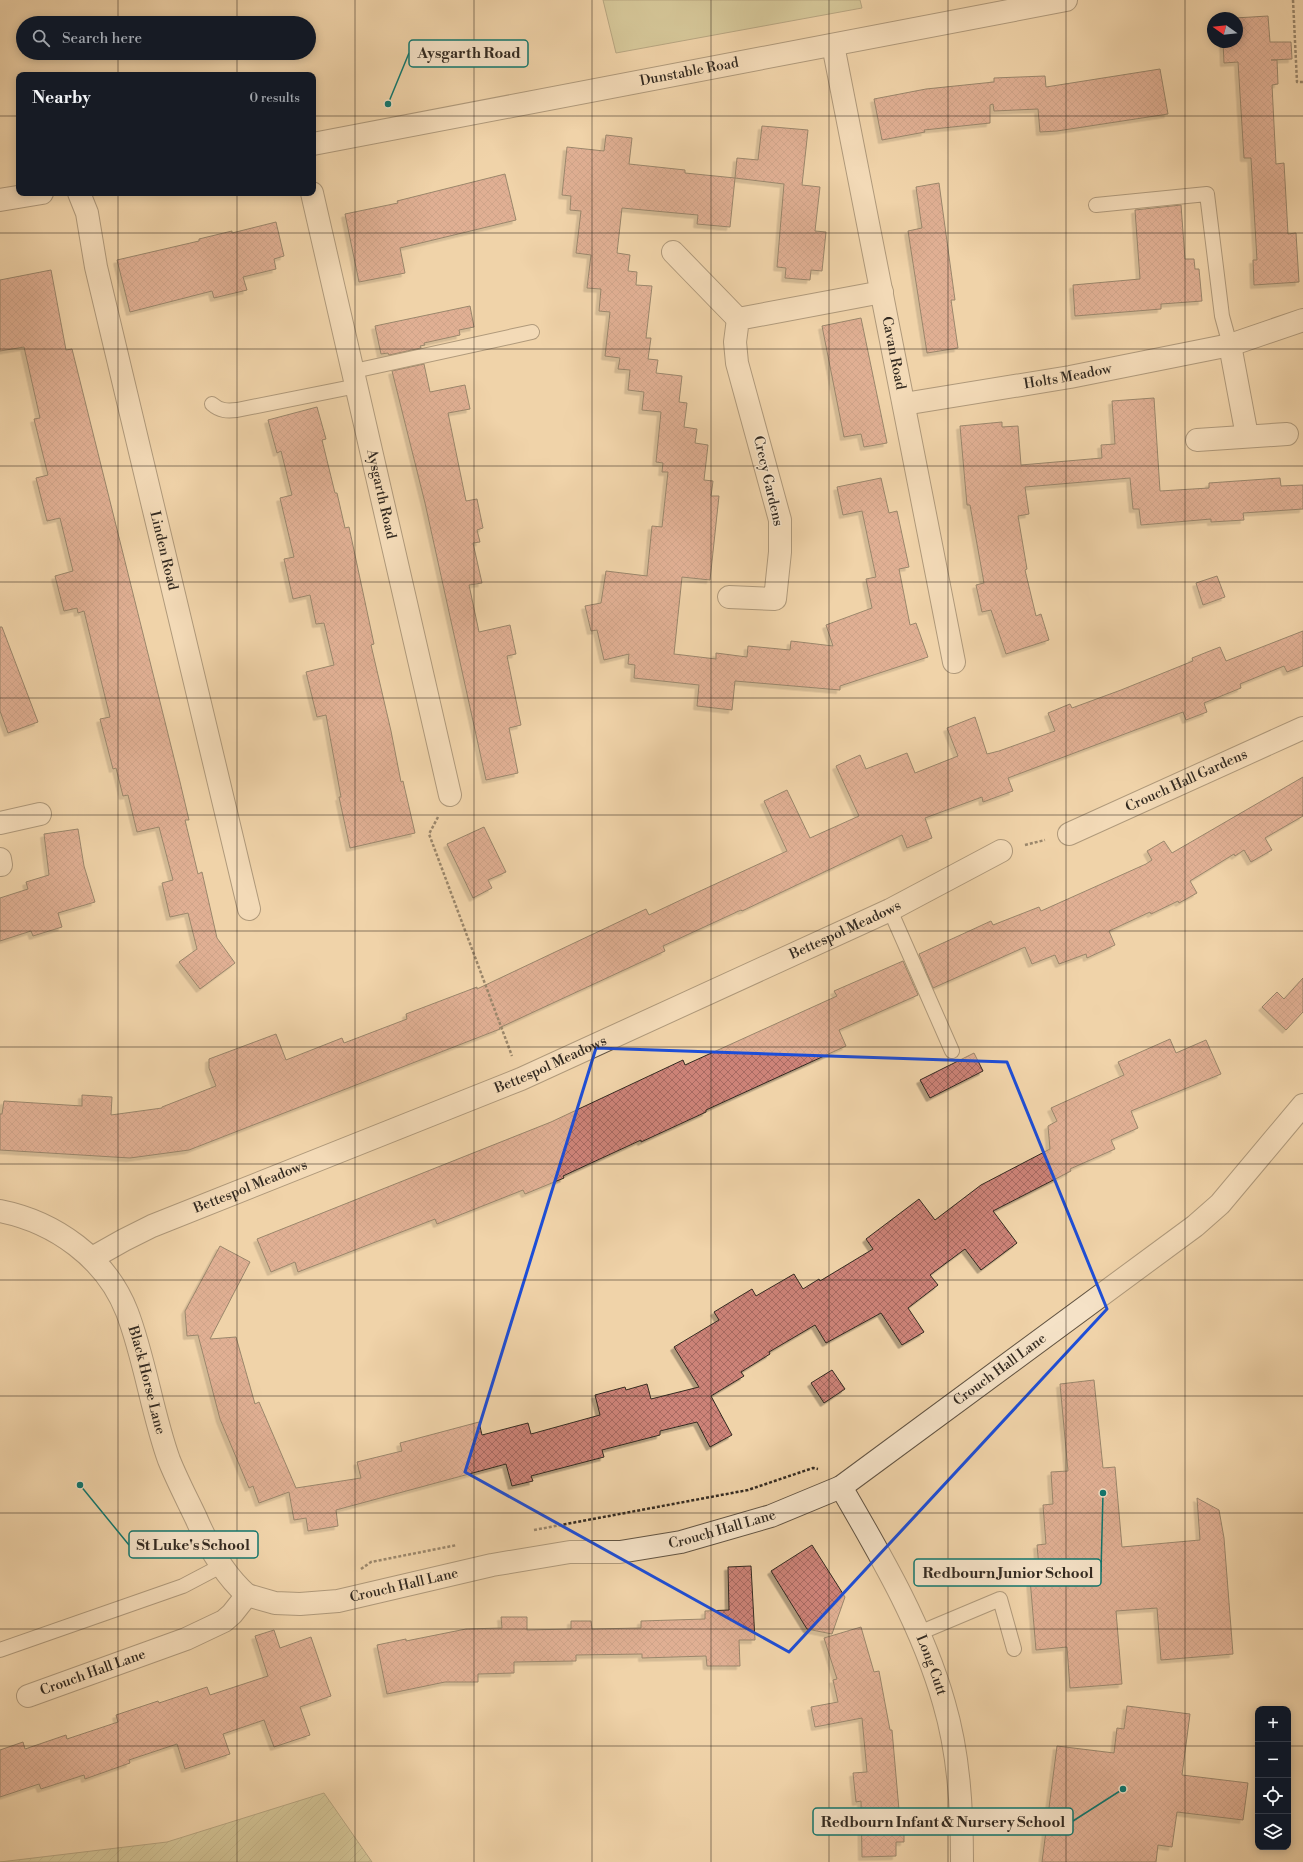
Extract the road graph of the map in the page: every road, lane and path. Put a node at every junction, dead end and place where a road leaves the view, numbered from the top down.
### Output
1 (1066, 0) edge
2 (1293, 0) edge
3 (1001, 6) edge
4 (832, 45) junction
5 (1303, 82) edge
6 (316, 143) edge
7 (24, 196) edge
8 (80, 196) edge
9 (313, 196) edge
10 (0, 200) edge
11 (1096, 205) dead end
12 (673, 252) dead end
13 (882, 292) junction
14 (738, 319) junction
15 (1303, 320) edge
16 (532, 332) dead end
17 (1230, 345) junction
18 (355, 378) junction
19 (212, 404) dead end
20 (904, 404) junction
21 (1287, 434) dead end
22 (1246, 436) junction
23 (1197, 440) dead end
24 (729, 597) dead end
25 (954, 662) dead end
26 (1303, 728) edge
27 (450, 795) joint
28 (40, 814) dead end
29 (0, 823) edge
30 (1069, 834) joint
31 (1001, 851) joint
32 (249, 910) dead end
33 (890, 910) junction
34 (952, 1051) dead end
35 (521, 1079) junction
36 (1303, 1105) edge
37 (0, 1211) edge
38 (92, 1258) junction
39 (846, 1483) junction
40 (532, 1531) dead end
41 (463, 1544) dead end
42 (221, 1566) junction
43 (358, 1571) dead end
44 (247, 1595) junction
45 (919, 1633) junction
46 (1014, 1649) dead end
47 (0, 1650) edge
48 (28, 1696) dead end
49 (962, 1862) edge

1 - 3 street, Dunstable Road
2 - 5 path
3 - 4 street, Dunstable Road
4 - 6 street, Dunstable Road
4 - 13 street, Cavan Road
7 - 10 street
8 - 32 street, Linden Road
9 - 18 street, Aysgarth Road
11 - 17 lane
12 - 14 street
13 - 14 street
13 - 20 street, Cavan Road
14 - 24 street, Crecy Gardens
15 - 17 street, Holts Meadow
16 - 18 lane
17 - 20 street, Holts Meadow
17 - 22 street
18 - 19 lane
18 - 27 street, Aysgarth Road
20 - 25 street, Cavan Road
21 - 22 street
22 - 23 street
26 - 30 street, Crouch Hall Gardens
27 - 35 path
28 - 29 street
30 - 31 path
31 - 33 street, Bettespol Meadows
33 - 34 lane
33 - 35 street, Bettespol Meadows
35 - 38 street, Bettespol Meadows
36 - 39 street, Crouch Hall Lane
37 - 38 street, Black Horse Lane
38 - 42 street, Black Horse Lane
39 - 40 path
39 - 44 street, Crouch Hall Lane
39 - 45 street, Long Cutt
41 - 43 path
42 - 44 street, Black Horse Lane
42 - 47 lane
44 - 48 street, Crouch Hall Lane
45 - 46 lane
45 - 49 street, Long Cutt

